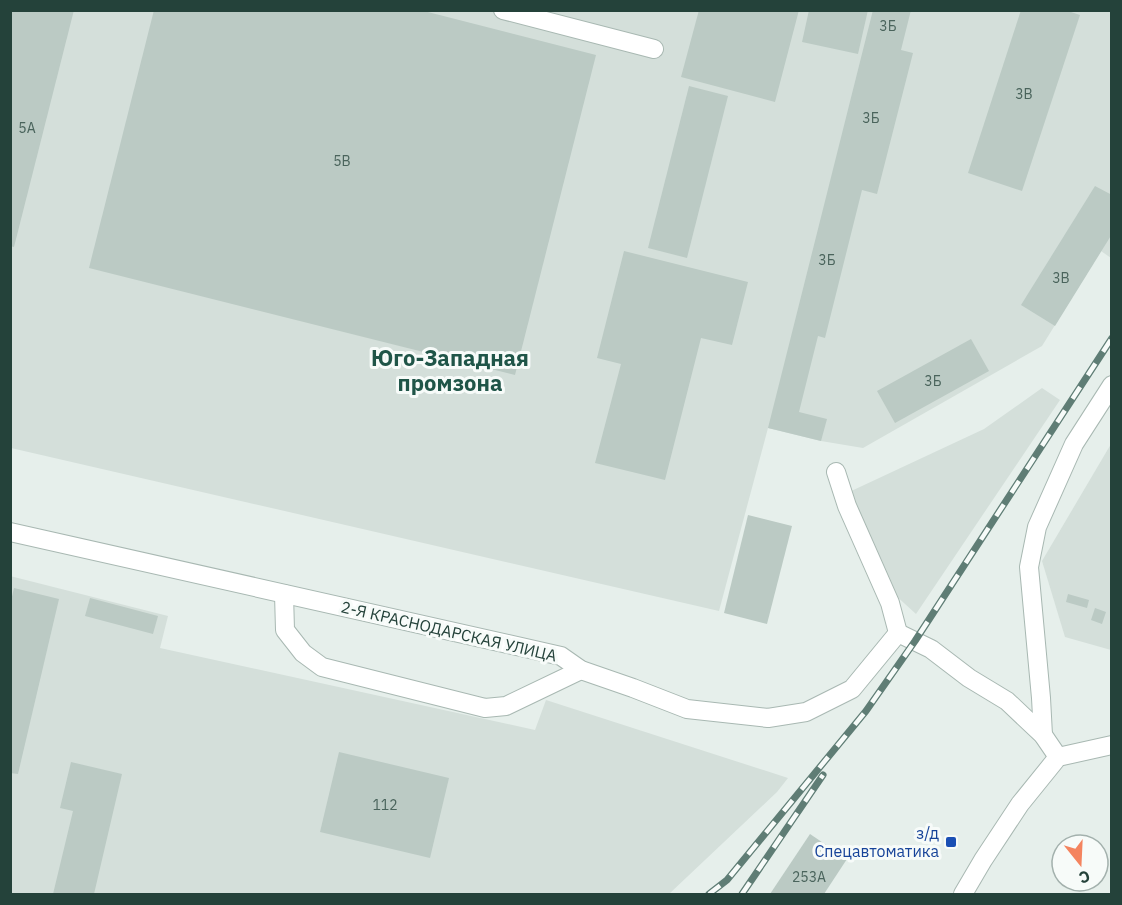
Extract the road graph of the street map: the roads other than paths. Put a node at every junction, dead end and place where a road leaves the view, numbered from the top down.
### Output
1 (503, 10) edge
2 (654, 49) dead end
3 (1112, 386) edge
4 (836, 472) dead end
5 (10, 532) edge
6 (284, 594) junction
7 (898, 633) junction
8 (581, 670) junction
9 (1043, 735) junction
10 (1112, 745) edge
11 (1059, 757) junction
12 (963, 894) edge

1 - 2 street
3 - 9 street
4 - 7 street
5 - 6 street, 2-Я КРАСНОДАРСКАЯ УЛИЦА
6 - 8 street, 2-Я КРАСНОДАРСКАЯ УЛИЦА
6 - 8 street
7 - 8 street, 2-Я КРАСНОДАРСКАЯ УЛИЦА
7 - 9 street
9 - 11 street
10 - 11 street
11 - 12 street

